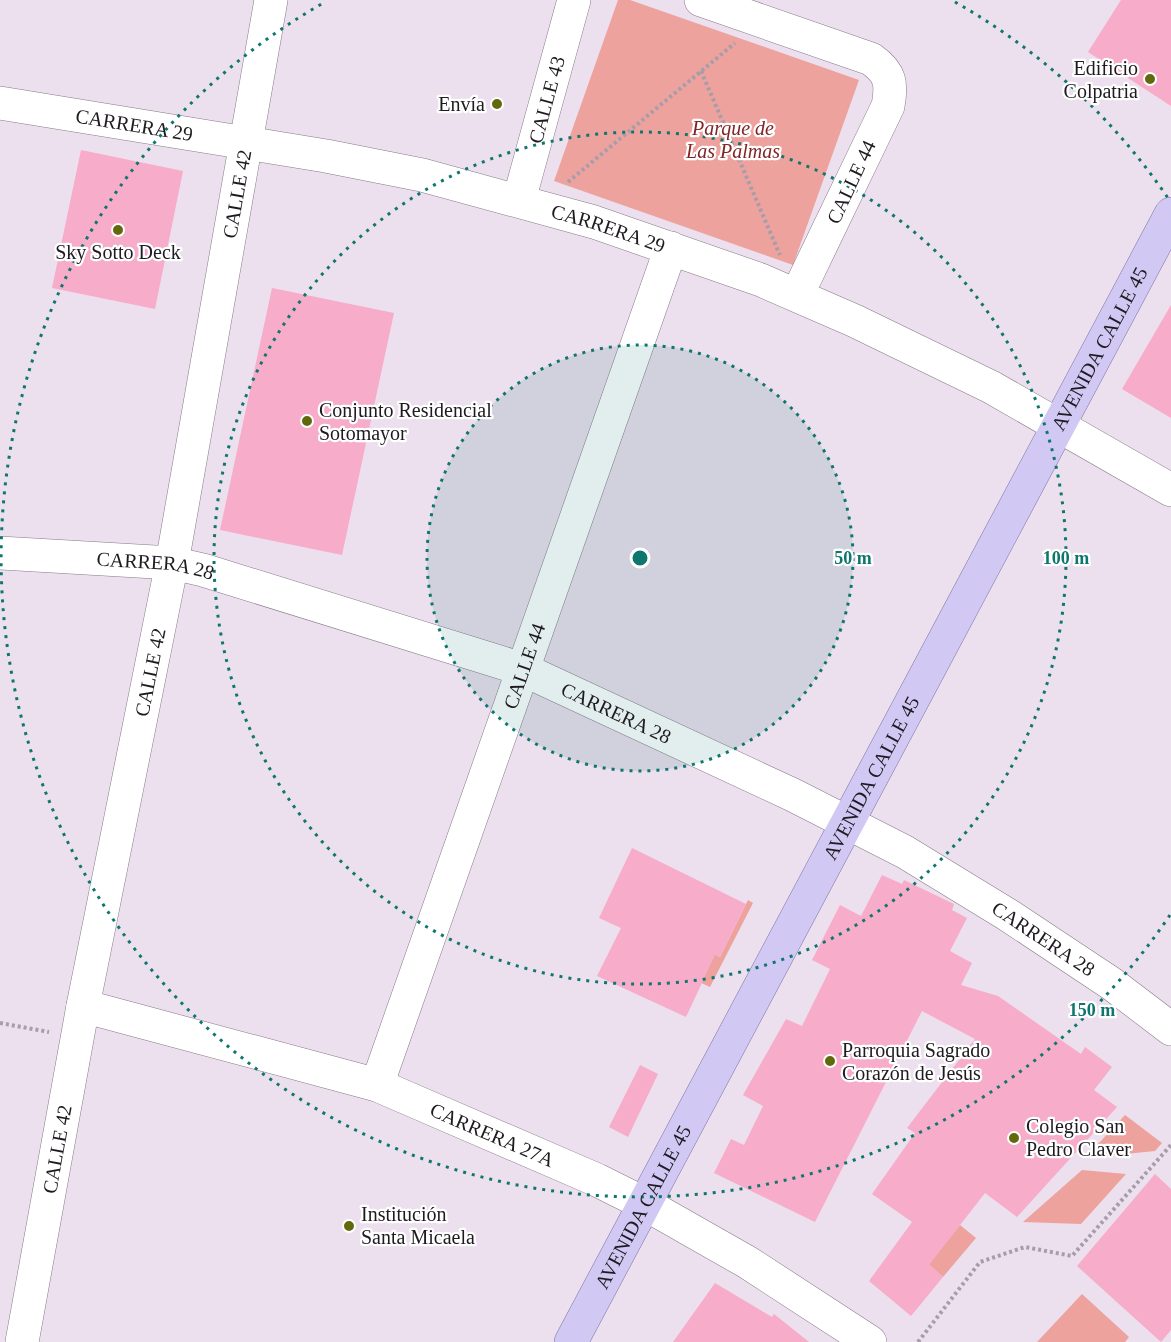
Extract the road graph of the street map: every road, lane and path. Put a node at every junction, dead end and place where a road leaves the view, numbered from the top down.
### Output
1 (271, 0) edge
2 (574, 0) edge
3 (701, 0) edge
4 (756, 13) edge
5 (701, 71) junction
6 (0, 104) edge
7 (243, 144) junction
8 (529, 203) junction
9 (1171, 214) edge
10 (671, 248) junction
11 (797, 296) junction
12 (1058, 425) junction
13 (1171, 490) edge
14 (0, 553) edge
15 (172, 563) junction
16 (522, 669) junction
17 (848, 821) junction
18 (80, 1021) junction
19 (0, 1023) edge
20 (1171, 1029) edge
21 (377, 1085) junction
22 (1171, 1145) edge
23 (645, 1204) junction
24 (19, 1335) edge
25 (863, 1340) edge
26 (571, 1342) edge
27 (918, 1342) edge

1 - 7 street, CALLE 42
2 - 8 street, CALLE 43
3 - 4 street
4 - 5 path
4 - 11 street, CALLE 44
5 - 8 path
5 - 11 path
6 - 7 street, CARRERA 29
7 - 8 street, CARRERA 29
7 - 15 street, CALLE 42
8 - 10 street, CARRERA 29
9 - 12 main road, AVENIDA CALLE 45
10 - 11 street, CARRERA 29
10 - 16 street, CALLE 44
11 - 12 street, CARRERA 29
12 - 13 street, CARRERA 29
12 - 17 main road, AVENIDA CALLE 45
14 - 15 street, CARRERA 28
15 - 16 street, CARRERA 28
15 - 18 street, CALLE 42
16 - 17 street, CARRERA 28
16 - 21 street, CALLE 44
17 - 20 street, CARRERA 28
17 - 23 main road, AVENIDA CALLE 45
18 - 19 path
18 - 21 street, CARRERA 27A
18 - 24 street, CALLE 42
21 - 23 street, CARRERA 27A
22 - 27 path
23 - 25 street, CARRERA 27A
23 - 26 main road, AVENIDA CALLE 45

